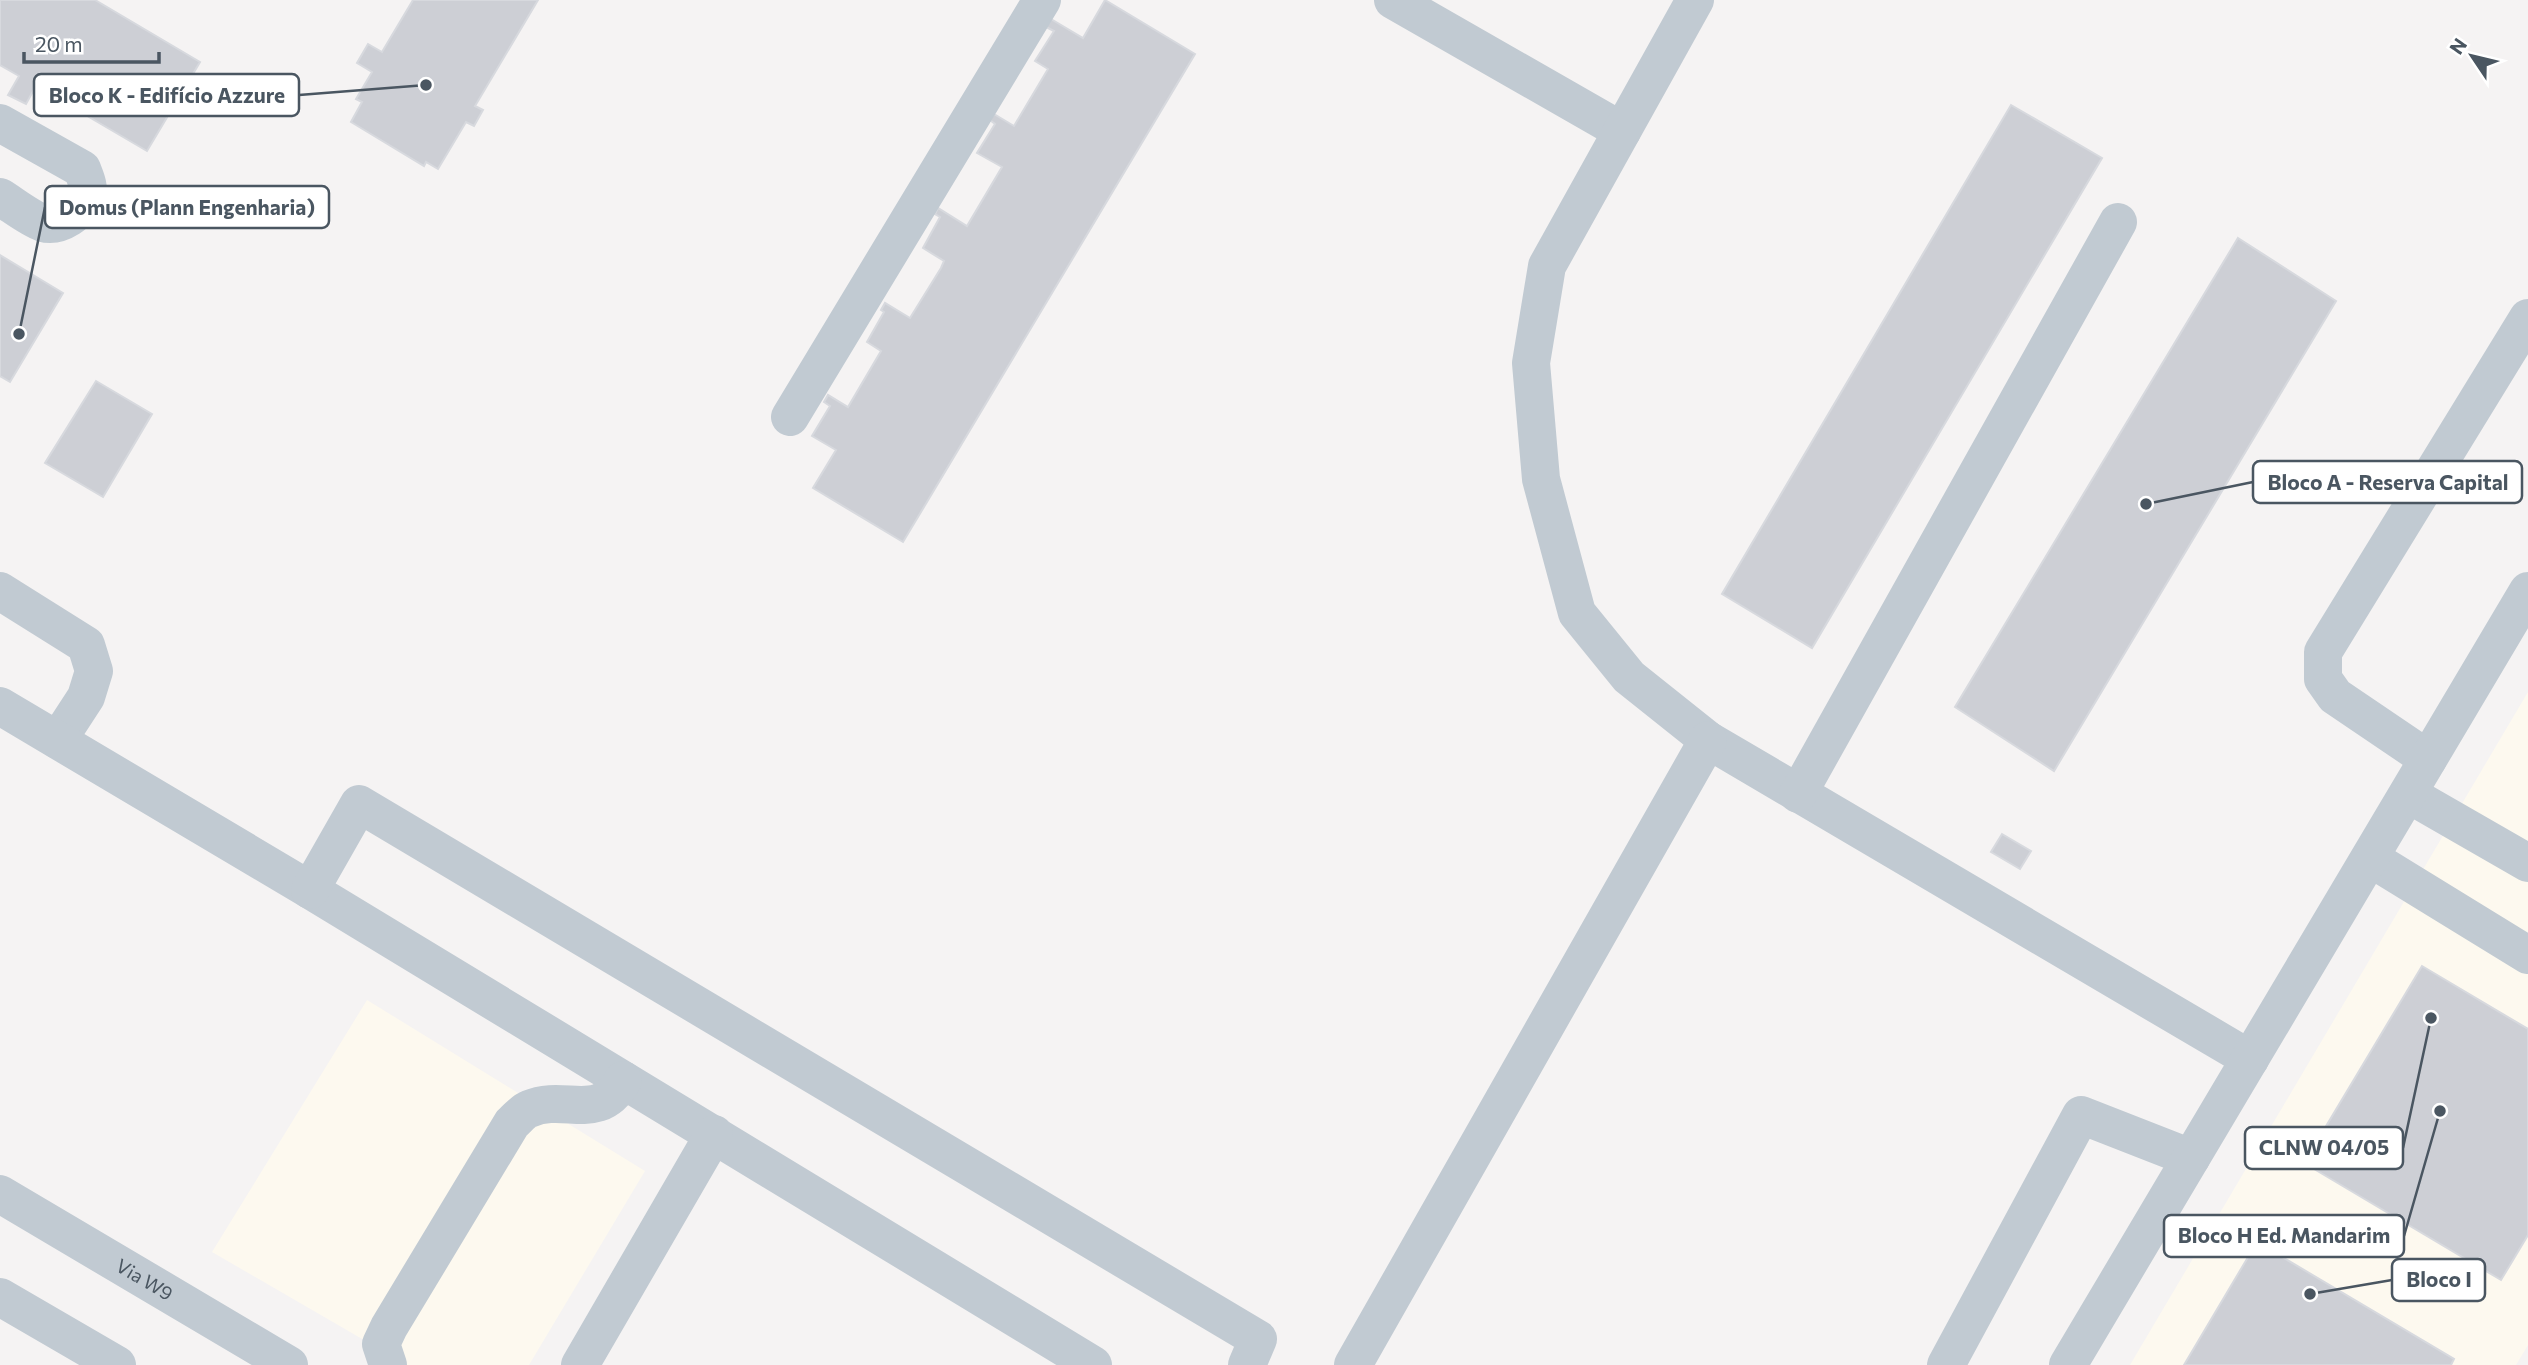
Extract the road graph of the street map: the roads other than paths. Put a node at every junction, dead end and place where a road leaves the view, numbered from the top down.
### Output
1 (1042, 0) edge
2 (1393, 0) edge
3 (1695, 0) edge
4 (0, 123) edge
5 (1622, 131) junction
6 (0, 197) edge
7 (2118, 222) dead end
8 (2528, 318) edge
9 (790, 417) dead end
10 (0, 591) edge
11 (2528, 591) edge
12 (0, 706) edge
13 (58, 740) junction
14 (1708, 740) junction
15 (2428, 759) junction
16 (1798, 794) junction
17 (2407, 794) junction
18 (2370, 858) junction
19 (2528, 863) edge
20 (310, 890) junction
21 (2528, 955) edge
22 (2250, 1059) junction
23 (624, 1080) junction
24 (713, 1134) junction
25 (2191, 1158) junction
26 (0, 1194) edge
27 (0, 1297) edge
28 (117, 1365) edge
29 (289, 1365) edge
30 (388, 1365) edge
31 (580, 1365) edge
32 (1093, 1365) edge
33 (1247, 1365) edge
34 (1353, 1365) edge
35 (1946, 1365) edge
36 (2068, 1365) edge

1 - 9 street
2 - 5 street
3 - 5 street
4 - 6 street
5 - 14 street
7 - 16 street
8 - 15 street
10 - 13 street
11 - 15 street
12 - 13 street
13 - 20 street
14 - 16 street
14 - 34 street
15 - 17 street
16 - 22 street
17 - 18 street
17 - 19 street
18 - 21 street
18 - 22 street
20 - 23 street
20 - 33 street
22 - 25 street
23 - 24 street
23 - 30 street
24 - 31 street
24 - 32 street
25 - 35 street
25 - 36 street
26 - 29 street, Via W9
27 - 28 street

